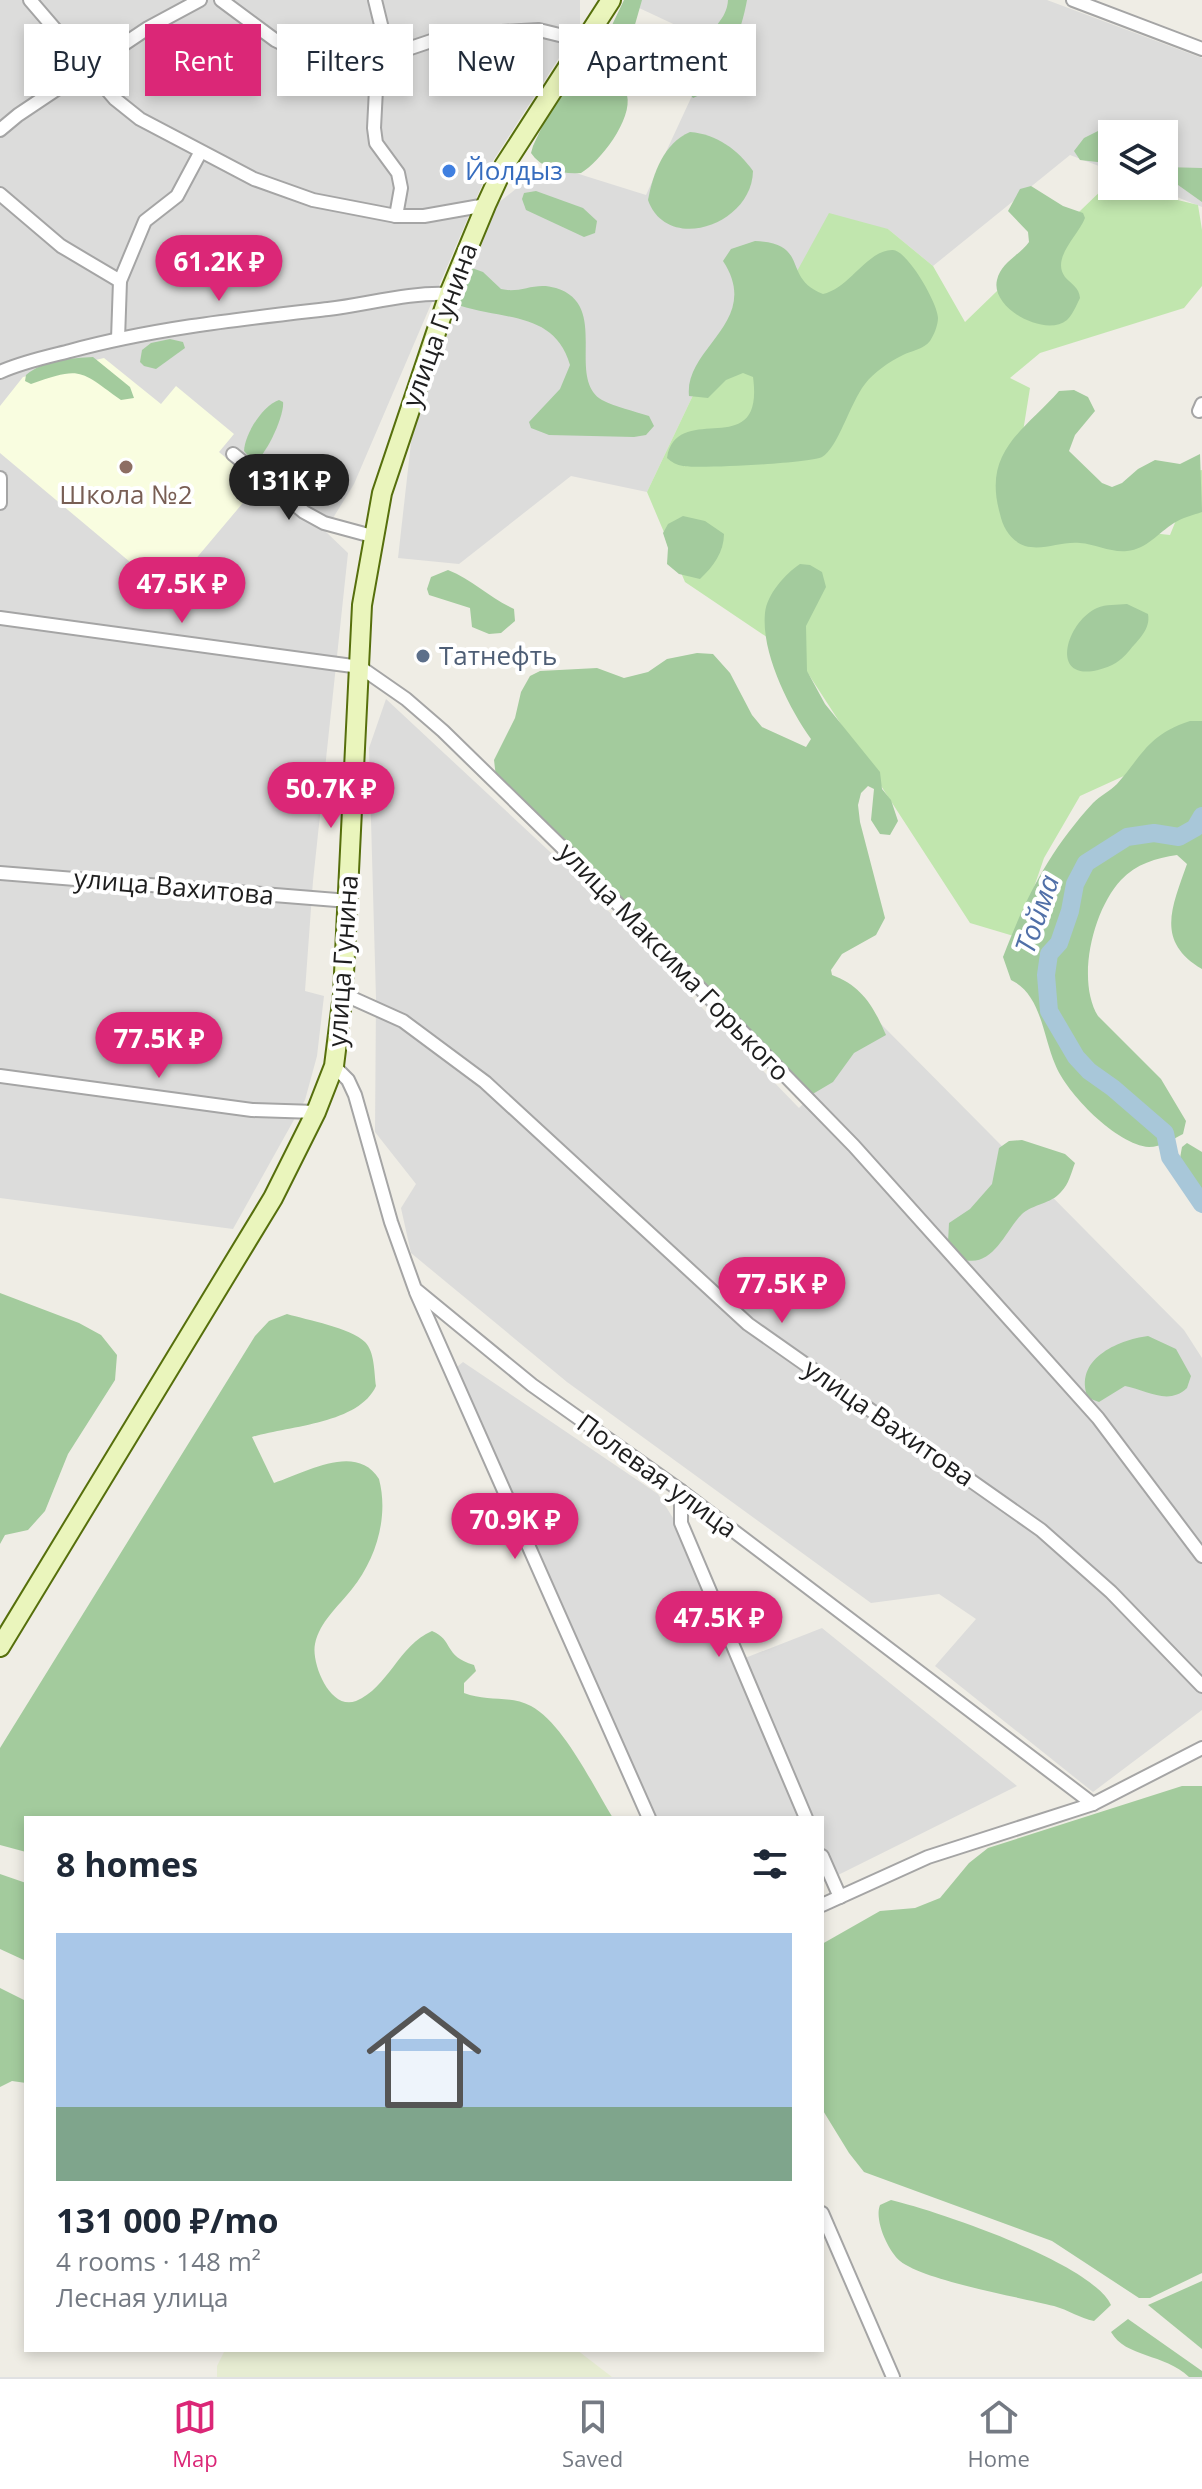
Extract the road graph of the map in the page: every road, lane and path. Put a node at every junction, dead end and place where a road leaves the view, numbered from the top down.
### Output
1 (30, 0) edge
2 (200, 0) edge
3 (221, 0) edge
4 (375, 0) edge
5 (611, 0) edge
6 (1073, 0) edge
7 (51, 24) edge
8 (381, 24) edge
9 (595, 24) edge
10 (559, 35) edge
11 (129, 41) edge
12 (277, 41) edge
13 (413, 47) edge
14 (1202, 49) edge
15 (559, 80) edge
16 (49, 96) edge
17 (113, 96) edge
18 (376, 96) edge
19 (0, 130) edge
20 (200, 153) junction
21 (0, 194) edge
22 (486, 205) junction
23 (396, 216) junction
24 (120, 281) junction
25 (449, 294) junction
26 (118, 339) junction
27 (14, 366) junction
28 (0, 372) edge
29 (0, 386) edge
30 (233, 454) dead end
31 (0, 478) edge
32 (0, 503) edge
33 (372, 536) junction
34 (0, 618) edge
35 (360, 667) junction
36 (0, 873) edge
37 (349, 901) junction
38 (343, 994) junction
39 (334, 1066) junction
40 (0, 1076) edge
41 (316, 1112) junction
42 (415, 1289) junction
43 (681, 1491) junction
44 (1202, 1556) edge
45 (0, 1647) edge
46 (1202, 1686) edge
47 (1202, 1748) edge
48 (1093, 1804) junction
49 (648, 1816) edge
50 (805, 1816) edge
51 (824, 1861) edge
52 (840, 1897) junction
53 (824, 1904) edge
54 (824, 2218) edge
55 (893, 2377) edge

1 - 7 street
2 - 11 street
3 - 12 street
4 - 8 street
5 - 9 main road, улица Гунина
6 - 14 street
10 - 13 street
15 - 22 main road, улица Гунина
16 - 19 street
17 - 20 street
18 - 23 street
20 - 23 street
20 - 24 street
21 - 24 street
22 - 23 street
22 - 25 main road, улица Гунина
24 - 26 street
25 - 26 street
25 - 33 main road, улица Гунина
26 - 27 street
27 - 28 street
27 - 29 street
30 - 33 street
31 - 32 street
33 - 35 main road, улица Гунина
34 - 35 street, улица Максима Горького
35 - 37 main road, улица Гунина
35 - 44 street, улица Максима Горького
36 - 37 street, улица Вахитова
37 - 38 main road, улица Гунина
38 - 39 main road, улица Гунина
38 - 46 street, улица Вахитова
39 - 41 main road, улица Гунина
39 - 42 street
40 - 41 street
41 - 45 main road, улица Гунина
42 - 43 street, Полевая улица
42 - 49 street
43 - 48 street, Полевая улица
43 - 50 street
47 - 48 street
48 - 52 street
51 - 52 street
52 - 53 street
54 - 55 street

